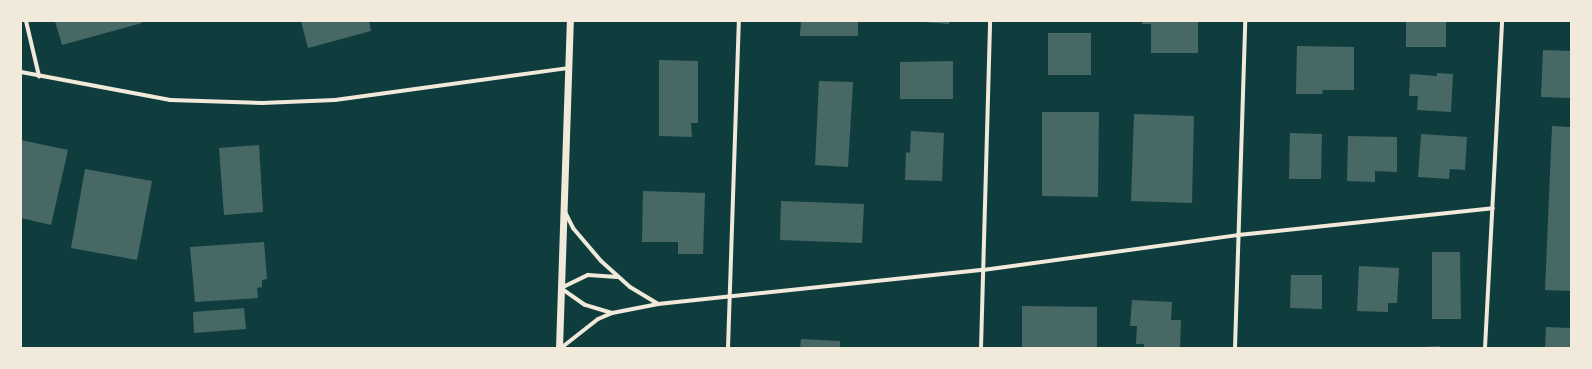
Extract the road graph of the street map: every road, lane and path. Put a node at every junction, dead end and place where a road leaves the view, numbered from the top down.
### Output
1 (26, 21) edge
2 (570, 21) edge
3 (739, 21) edge
4 (990, 21) edge
5 (1245, 21) edge
6 (1502, 21) edge
7 (568, 68) junction
8 (21, 72) edge
9 (39, 76) junction
10 (1493, 208) junction
11 (563, 209) junction
12 (1238, 235) junction
13 (983, 270) junction
14 (618, 277) junction
15 (561, 288) junction
16 (730, 296) junction
17 (658, 304) junction
18 (612, 313) junction
19 (560, 348) edge
20 (728, 348) edge
21 (981, 348) edge
22 (1235, 348) edge
23 (1485, 348) edge

1 - 9 street
2 - 7 street
3 - 16 street
4 - 13 street
5 - 12 street
6 - 10 street
7 - 9 street
7 - 11 street
8 - 9 street
10 - 12 street
10 - 23 street
11 - 14 street
11 - 15 street
12 - 13 street
12 - 22 street
13 - 16 street
13 - 21 street
14 - 15 street
14 - 17 street
15 - 18 street
15 - 19 street
16 - 17 street
16 - 20 street
17 - 18 street
18 - 19 street

